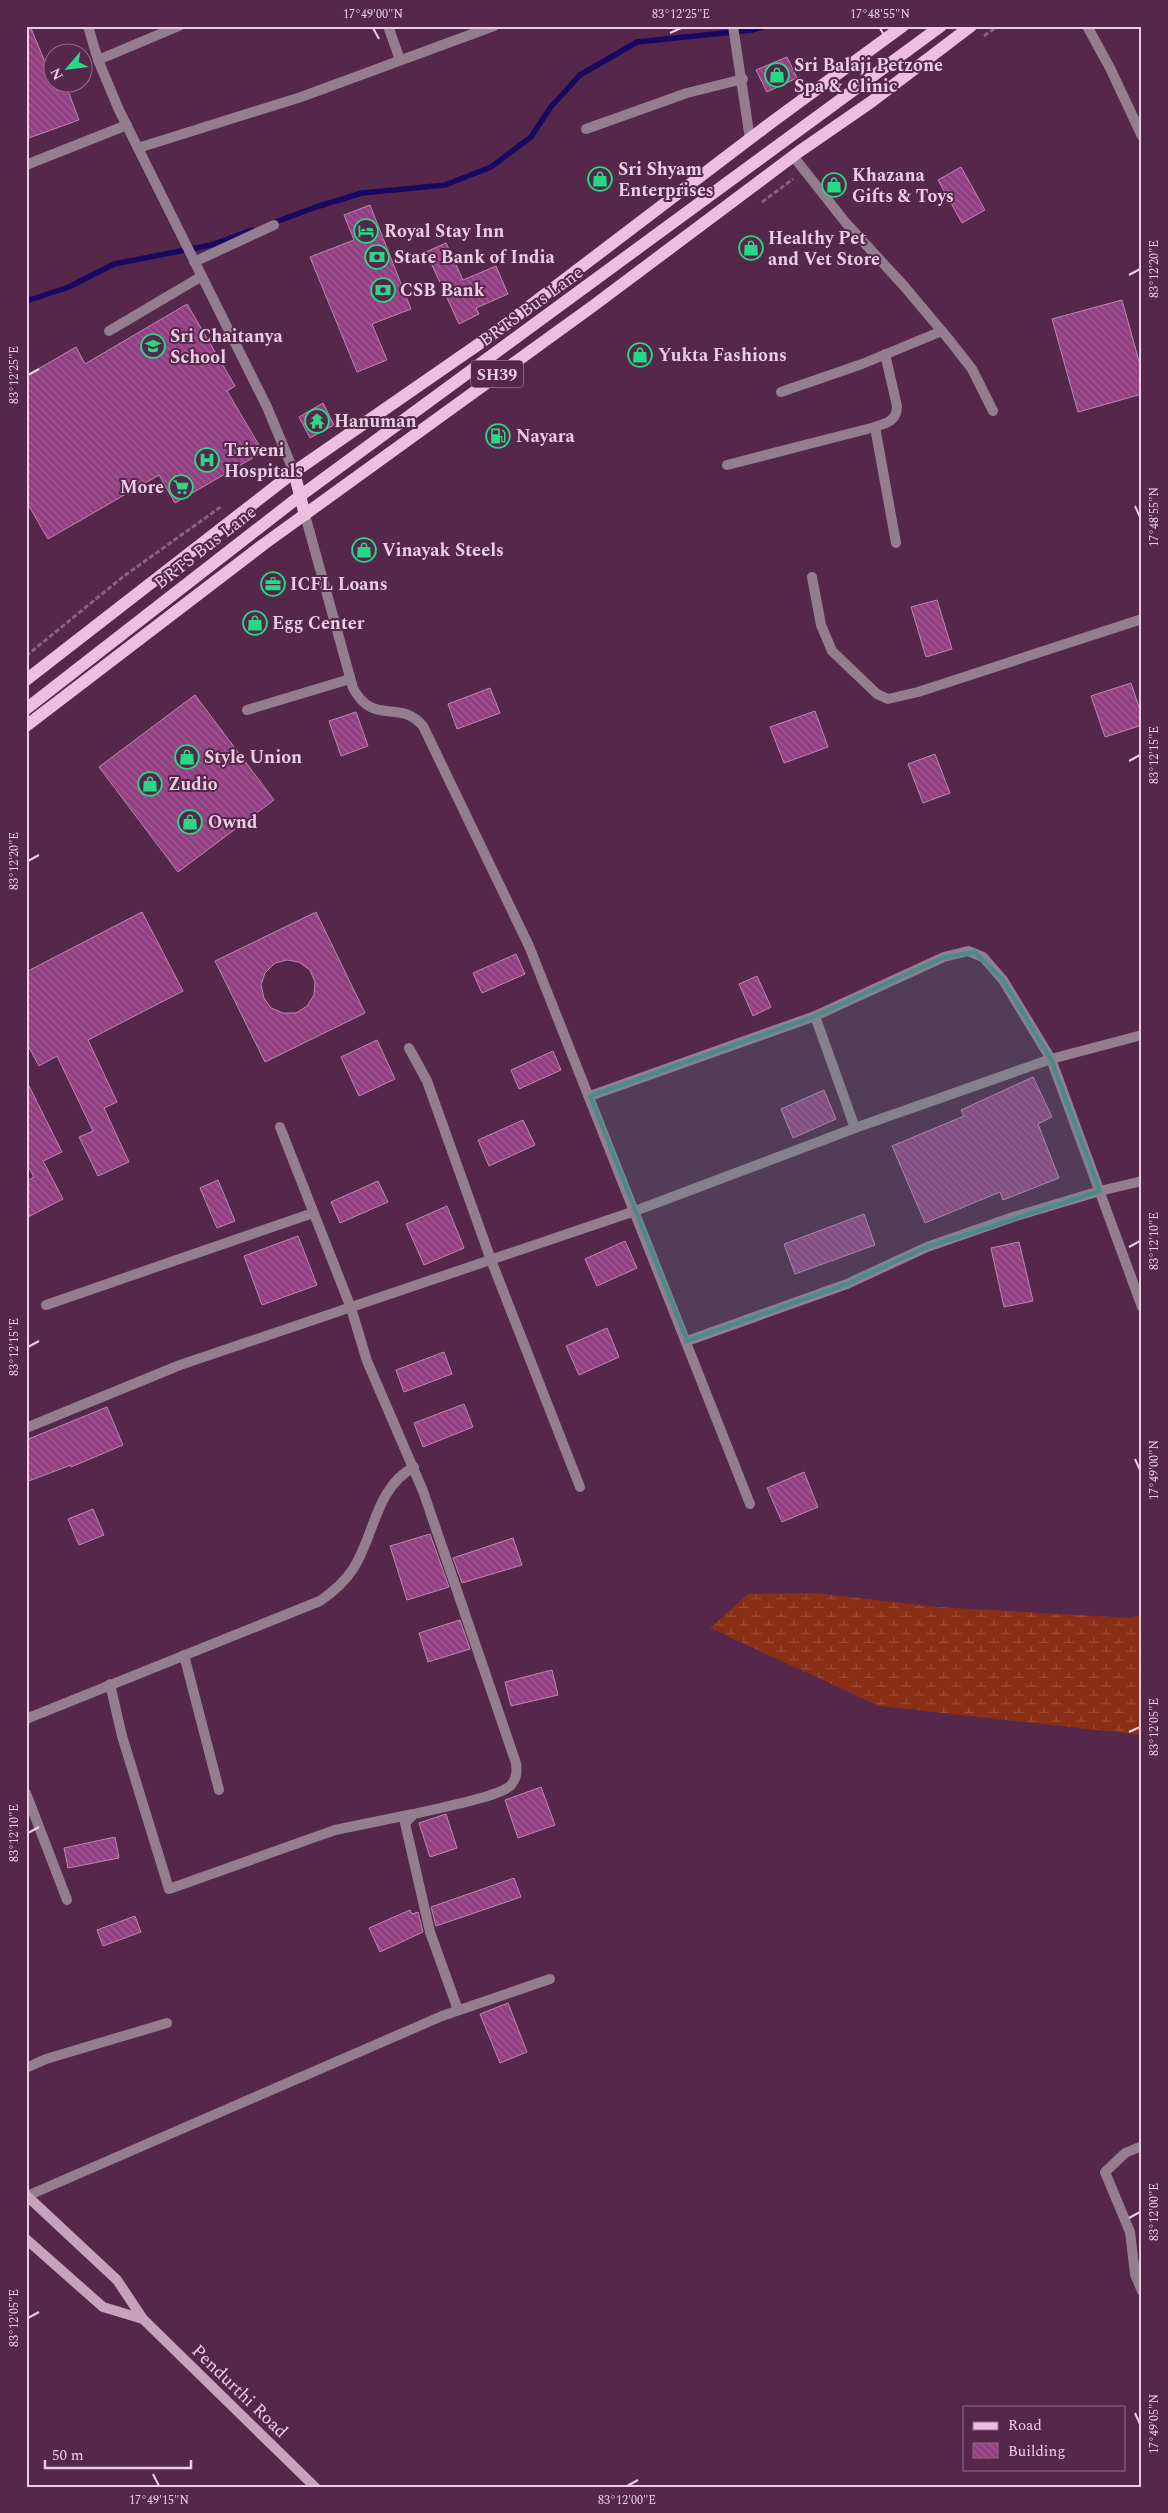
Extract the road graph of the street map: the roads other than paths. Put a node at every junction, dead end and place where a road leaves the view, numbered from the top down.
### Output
1 (88, 26) edge
2 (179, 26) edge
3 (388, 26) edge
4 (733, 26) edge
5 (903, 26) edge
6 (941, 26) edge
7 (971, 26) edge
8 (1087, 26) edge
9 (491, 27) edge
10 (98, 60) junction
11 (400, 60) junction
12 (743, 79) junction
13 (126, 125) junction
14 (586, 129) dead end
15 (1142, 136) edge
16 (750, 139) junction
17 (138, 148) junction
18 (793, 156) junction
19 (26, 165) edge
20 (274, 225) dead end
21 (193, 260) junction
22 (202, 276) junction
23 (109, 331) dead end
24 (942, 331) junction
25 (885, 354) junction
26 (781, 392) dead end
27 (994, 411) dead end
28 (874, 427) junction
29 (727, 466) dead end
30 (294, 472) junction
31 (300, 496) junction
32 (305, 515) junction
33 (896, 543) dead end
34 (812, 577) dead end
35 (1142, 619) edge
36 (350, 679) junction
37 (26, 680) edge
38 (26, 709) edge
39 (247, 710) dead end
40 (26, 726) edge
41 (815, 1016) junction
42 (1142, 1034) edge
43 (409, 1048) dead end
44 (1051, 1059) junction
45 (590, 1096) junction
46 (280, 1127) dead end
47 (855, 1128) junction
48 (1142, 1181) edge
49 (1100, 1191) junction
50 (635, 1211) junction
51 (313, 1213) junction
52 (491, 1260) junction
53 (46, 1306) dead end
54 (1142, 1307) edge
55 (351, 1308) junction
56 (686, 1341) junction
57 (26, 1428) edge
58 (414, 1468) junction
59 (580, 1487) dead end
60 (750, 1504) dead end
61 (184, 1655) junction
62 (110, 1684) junction
63 (26, 1719) edge
64 (219, 1790) dead end
65 (26, 1793) edge
66 (414, 1814) junction
67 (67, 1900) dead end
68 (550, 1979) dead end
69 (458, 2010) junction
70 (167, 2023) dead end
71 (26, 2068) edge
72 (1142, 2146) edge
73 (27, 2196) edge
74 (26, 2240) edge
75 (1142, 2291) edge
76 (143, 2319) junction
77 (315, 2487) edge

1 - 10 street
2 - 10 street
3 - 11 street
4 - 12 street
5 - 16 main road, SH39
6 - 31 main road, BRTS Bus Lane
7 - 18 main road, SH39
8 - 15 street
9 - 11 street
10 - 13 street
11 - 17 street
12 - 14 street
12 - 16 street
13 - 17 street
13 - 19 street
16 - 30 main road, SH39
17 - 21 street
18 - 24 street
18 - 32 main road, SH39
20 - 21 street
21 - 22 street
22 - 23 street
22 - 30 street
24 - 25 street
24 - 27 street
25 - 26 street
25 - 28 street
28 - 29 street
28 - 33 street
30 - 31 main road
30 - 37 main road, SH39
31 - 32 main road
31 - 38 main road, BRTS Bus Lane
32 - 36 street
32 - 40 main road, SH39
34 - 35 street
36 - 39 street
36 - 45 street
41 - 44 street
41 - 45 street
41 - 47 street
42 - 44 street
43 - 52 street
44 - 47 street
44 - 49 street
45 - 50 street
46 - 51 street
47 - 50 street
48 - 49 street
49 - 54 street
49 - 56 street
50 - 52 street
50 - 56 street
51 - 53 street
51 - 55 street
52 - 55 street
52 - 59 street
55 - 57 street
55 - 58 street
56 - 60 street
58 - 61 street
58 - 66 street
61 - 62 street
61 - 64 street
62 - 63 street
62 - 66 street
65 - 67 street
66 - 69 street
68 - 69 street
69 - 73 street
70 - 71 street
72 - 75 street
73 - 76 main road, Pendurthi Road
74 - 76 main road, Pendurthi Road
76 - 77 main road, Pendurthi Road

